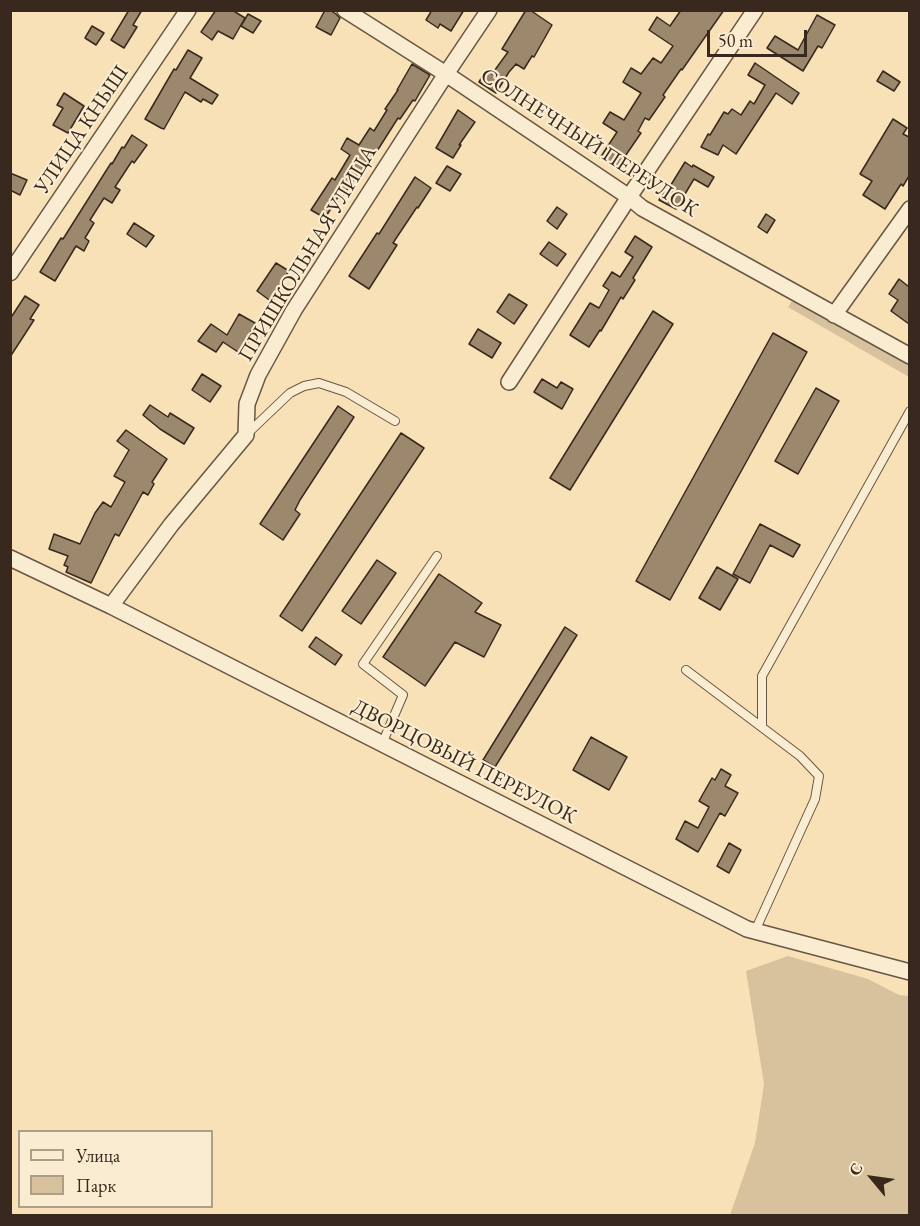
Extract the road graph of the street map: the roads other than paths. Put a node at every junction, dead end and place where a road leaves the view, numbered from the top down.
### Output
1 (188, 10) edge
2 (345, 10) edge
3 (489, 10) edge
4 (755, 10) edge
5 (446, 74) junction
6 (629, 197) junction
7 (909, 209) edge
8 (10, 273) edge
9 (834, 315) junction
10 (909, 356) edge
11 (509, 382) dead end
12 (909, 411) edge
13 (395, 421) dead end
14 (246, 435) junction
15 (437, 556) dead end
16 (10, 558) edge
17 (111, 606) junction
18 (686, 670) dead end
19 (762, 728) junction
20 (382, 744) junction
21 (755, 931) junction
22 (909, 972) edge

1 - 8 street, УЛИЦА КНЫШ
2 - 5 street, СОЛНЕЧНЫЙ ПЕРЕУЛОК
3 - 5 street, ПРИШКОЛЬНАЯ УЛИЦА
4 - 6 street
5 - 6 street, СОЛНЕЧНЫЙ ПЕРЕУЛОК
5 - 14 street, ПРИШКОЛЬНАЯ УЛИЦА
6 - 9 street, СОЛНЕЧНЫЙ ПЕРЕУЛОК
6 - 11 street
7 - 9 street
9 - 10 street, СОЛНЕЧНЫЙ ПЕРЕУЛОК
12 - 19 lane
13 - 14 lane
14 - 17 street
15 - 20 lane
16 - 17 street, ДВОРЦОВЫЙ ПЕРЕУЛОК
17 - 20 street, ДВОРЦОВЫЙ ПЕРЕУЛОК
18 - 19 lane
19 - 21 lane
20 - 21 street, ДВОРЦОВЫЙ ПЕРЕУЛОК
21 - 22 street, ДВОРЦОВЫЙ ПЕРЕУЛОК

